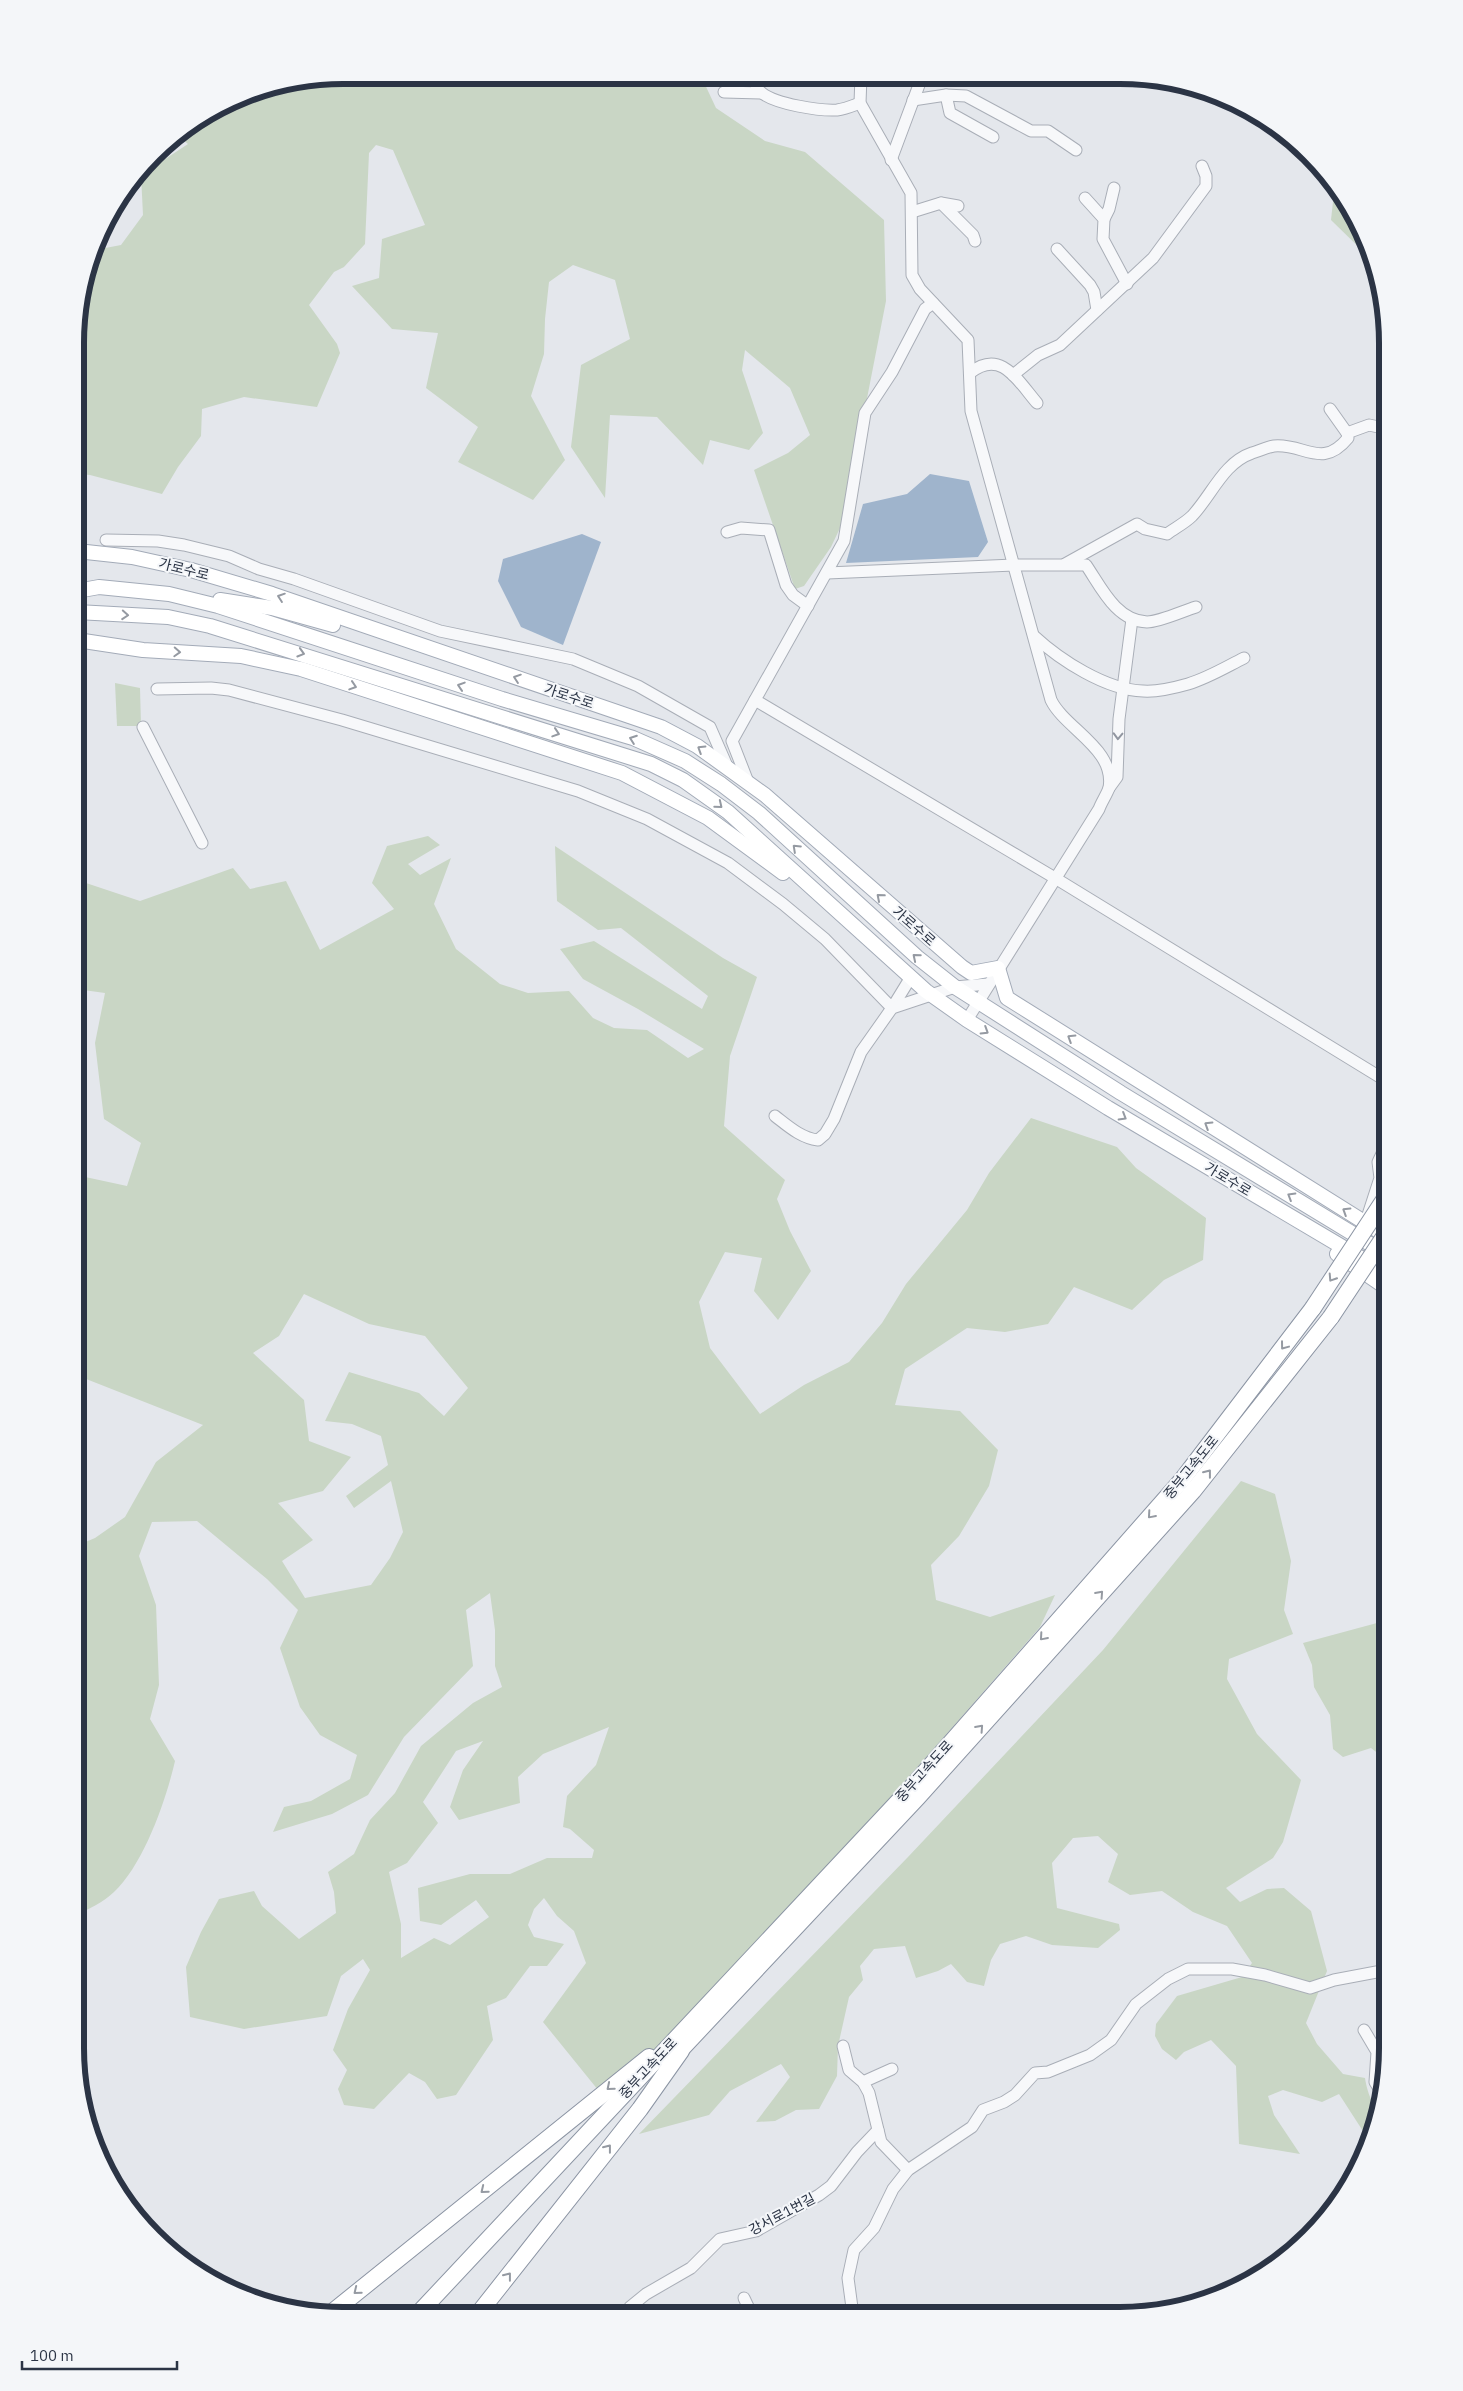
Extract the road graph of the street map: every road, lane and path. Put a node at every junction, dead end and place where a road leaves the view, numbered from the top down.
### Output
1 (755, 84) edge
2 (861, 84) edge
3 (919, 84) edge
4 (724, 92) dead end
5 (761, 93) junction
6 (946, 95) junction
7 (913, 100) junction
8 (860, 103) junction
9 (993, 138) dead end
10 (1076, 150) dead end
11 (891, 160) junction
12 (1202, 166) dead end
13 (1114, 188) dead end
14 (1085, 198) dead end
15 (941, 203) junction
16 (958, 206) dead end
17 (912, 212) junction
18 (1104, 219) junction
19 (975, 241) dead end
20 (1057, 249) dead end
21 (1127, 284) junction
22 (933, 303) junction
23 (1097, 310) junction
24 (970, 373) junction
25 (1013, 375) junction
26 (1037, 403) dead end
27 (1330, 409) dead end
28 (1379, 427) edge
29 (1347, 433) junction
30 (727, 532) dead end
31 (106, 540) dead end
32 (84, 552) edge
33 (1014, 565) junction
34 (1064, 565) junction
35 (827, 573) junction
36 (84, 585) edge
37 (99, 586) junction
38 (84, 589) edge
39 (168, 594) junction
40 (808, 606) junction
41 (1196, 607) dead end
42 (84, 612) edge
43 (1132, 619) junction
44 (1033, 634) junction
45 (84, 641) edge
46 (412, 642) junction
47 (1244, 658) dead end
48 (1124, 688) junction
49 (157, 689) dead end
50 (755, 700) junction
51 (143, 727) dead end
52 (728, 766) junction
53 (748, 782) junction
54 (1109, 788) junction
55 (202, 843) dead end
56 (1054, 878) junction
57 (852, 924) junction
58 (998, 968) junction
59 (971, 973) junction
60 (911, 977) junction
61 (988, 984) junction
62 (955, 986) junction
63 (930, 994) junction
64 (1007, 998) junction
65 (978, 1002) junction
66 (892, 1008) junction
67 (967, 1020) junction
68 (1379, 1077) edge
69 (775, 1116) dead end
70 (1379, 1181) edge
71 (1275, 1206) junction
72 (1379, 1208) edge
73 (1366, 1223) junction
74 (1379, 1231) edge
75 (1379, 1245) edge
76 (1379, 1250) edge
77 (1379, 1269) edge
78 (1379, 1282) edge
79 (1379, 1972) edge
80 (1364, 2030) dead end
81 (681, 2041) junction
82 (843, 2046) dead end
83 (892, 2069) dead end
84 (863, 2082) junction
85 (1377, 2084) edge
86 (878, 2130) junction
87 (908, 2170) junction
88 (744, 2298) dead end
89 (339, 2307) edge
90 (425, 2307) edge
91 (439, 2307) edge
92 (484, 2307) edge
93 (630, 2307) edge
94 (748, 2307) edge
95 (852, 2307) edge

1 - 5 street
2 - 8 street
3 - 7 street
4 - 5 street
5 - 8 street
6 - 7 street
6 - 9 street
6 - 10 street
7 - 11 street
8 - 11 street
11 - 17 street
12 - 21 street
13 - 18 street
14 - 18 street
15 - 16 street
15 - 17 street
15 - 19 street
17 - 22 street
18 - 21 street
20 - 23 street
21 - 23 street
22 - 24 street
22 - 35 street
23 - 25 street
24 - 25 street
24 - 33 street
25 - 26 street
27 - 29 street
28 - 29 street
29 - 34 street
30 - 40 street
31 - 52 street
46 -> 32 main road, 가로수로
33 - 34 street
33 - 35 street
33 - 44 street
34 - 43 street
35 - 40 street
36 - 37 main road
37 - 38 main road, 가로수로
37 - 39 main road, 가로수로
39 - 46 main road
62 -> 39 main road, 가로수로
40 - 50 street
41 - 43 street
42 -> 57 main road, 가로수로
43 - 48 street
44 - 48 street
44 - 54 street
45 -> 57 main road, 가로수로
52 -> 46 main road, 가로수로
47 - 48 street
48 -> 54 street
49 - 66 street
50 - 53 street
50 - 56 street
51 - 55 street
52 - 53 main road, 가로수로
59 -> 53 main road, 가로수로
54 - 56 street
56 - 58 street
56 - 68 street
57 - 60 main road, 가로수로
58 - 59 main road
58 - 61 street
58 - 64 main road
59 - 61 street, 가로수로
60 - 63 main road, 가로수로
60 - 66 street
61 - 62 street
61 - 64 street, 가로수로
61 - 65 street
62 - 63 street
62 - 65 main road, 가로수로
63 - 66 street
63 - 67 main road, 가로수로
73 -> 64 main road, 가로수로
65 - 67 street
76 -> 65 main road, 가로수로
66 - 69 street
67 -> 71 main road, 가로수로
70 - 73 street
71 - 77 main road, 가로수로
71 - 78 main road
72 -> 81 highway, 중부고속도로, bridge
73 - 74 main road, 가로수로
81 -> 75 highway, 중부고속도로, bridge
79 - 87 street
80 - 85 street
81 -> 89 highway
81 - 90 highway, 중부고속도로
81 - 91 highway, 중부고속도로
92 -> 81 highway
82 - 84 street
83 - 84 street
84 - 86 street
86 - 87 street
86 - 93 street, 강서로1번길
87 - 95 street
88 - 94 street

